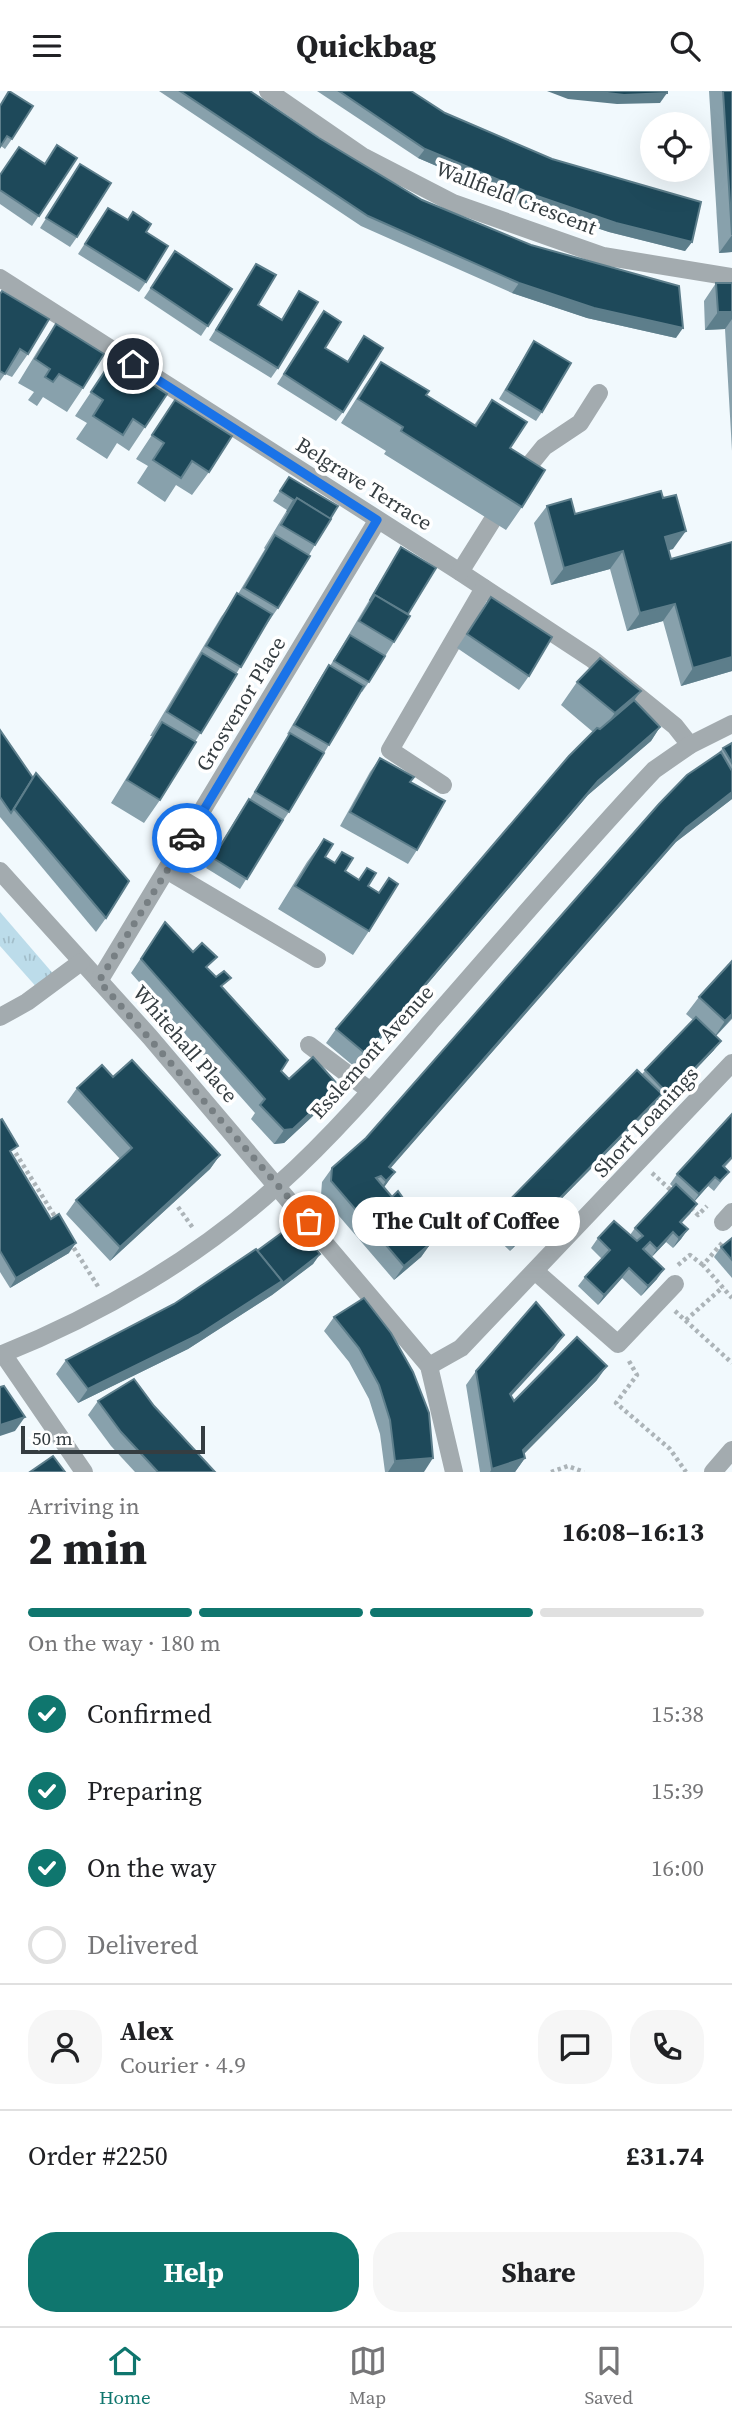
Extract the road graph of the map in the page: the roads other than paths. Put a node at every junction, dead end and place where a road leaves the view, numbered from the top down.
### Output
1 (268, 91) edge
2 (732, 277) edge
3 (0, 278) edge
4 (599, 393) dead end
5 (514, 484) edge
6 (377, 520) junction
7 (492, 521) dead end
8 (460, 572) junction
9 (484, 588) junction
10 (732, 724) edge
11 (690, 744) junction
12 (443, 785) dead end
13 (0, 871) edge
14 (168, 871) junction
15 (317, 959) dead end
16 (81, 962) junction
17 (99, 981) junction
18 (0, 1017) edge
19 (309, 1045) dead end
20 (732, 1063) edge
21 (369, 1090) junction
22 (278, 1185) junction
23 (536, 1272) junction
24 (675, 1276) road end
25 (1, 1354) edge
26 (429, 1366) junction
27 (732, 1450) edge
28 (84, 1472) edge
29 (454, 1472) edge
30 (713, 1472) edge

1 - 2 street, Wallfield Crescent
3 - 6 street, Belgrave Terrace
4 - 5 street
6 - 8 street, Belgrave Terrace
6 - 14 street, Grosvenor Place
7 - 8 street
8 - 9 street, Belgrave Terrace
9 - 11 street, Belgrave Terrace
9 - 12 street
10 - 11 street, Esslemont Avenue
11 - 21 street, Esslemont Avenue
13 - 16 street, Whitehall Place
14 - 15 street
14 - 17 street, Grosvenor Place
16 - 17 street, Whitehall Place
16 - 18 street
17 - 22 street, Whitehall Place
19 - 21 street
20 - 23 street, Short Loanings
21 - 22 street, Esslemont Avenue
22 - 25 street, Esslemont Avenue
22 - 26 street, Whitehall Place
23 - 24 street
23 - 26 street, Short Loanings
25 - 28 street
26 - 29 street
27 - 30 street

